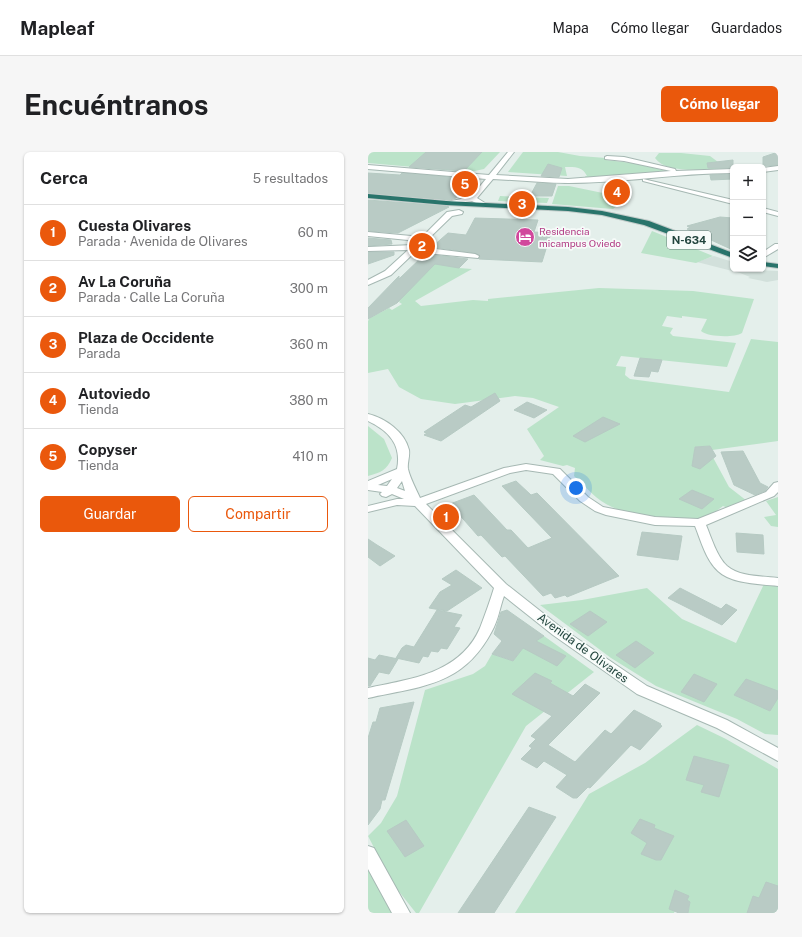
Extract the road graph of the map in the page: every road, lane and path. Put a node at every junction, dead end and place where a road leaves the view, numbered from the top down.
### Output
1 (511, 152) edge
2 (607, 158) dead end
3 (368, 167) edge
4 (778, 168) edge
5 (730, 170) edge
6 (766, 170) edge
7 (677, 173) junction
8 (491, 177) junction
9 (650, 178) junction
10 (368, 196) edge
11 (473, 199) junction
12 (730, 201) edge
13 (484, 205) junction
14 (448, 208) junction
15 (766, 211) edge
16 (465, 212) joint
17 (778, 214) edge
18 (368, 234) edge
19 (424, 239) junction
20 (778, 246) edge
21 (415, 248) junction
22 (368, 249) edge
23 (766, 254) edge
24 (730, 255) edge
25 (475, 256) dead end
26 (766, 264) edge
27 (778, 266) edge
28 (368, 283) edge
29 (368, 417) edge
30 (403, 470) junction
31 (778, 485) edge
32 (368, 486) edge
33 (391, 489) junction
34 (416, 502) junction
35 (368, 506) edge
36 (368, 509) edge
37 (700, 523) junction
38 (778, 582) edge
39 (501, 587) junction
40 (368, 692) edge
41 (778, 756) edge
42 (368, 853) edge
43 (401, 913) edge

1 - 8 street
2 - 7 street
3 - 8 street
4 - 6 street
5 - 7 street
7 - 9 street
8 - 9 street
8 - 11 street
9 - 12 street
10 - 14 highway
11 - 13 street
11 - 14 street
13 - 14 highway
13 - 16 highway
13 - 24 highway, N-634
14 - 16 street
14 - 19 street
15 - 17 street
18 - 19 street
19 - 21 street
20 - 23 street
21 - 22 street
21 - 25 street
21 - 28 street
26 - 27 highway
29 - 30 street
30 - 32 street
30 - 33 street
30 - 34 street
31 - 37 street
32 - 33 street
33 - 34 street
33 - 36 street
34 - 36 street
34 - 37 street
34 - 39 street, Avenida de Olivares
35 - 36 street
37 - 38 street
39 - 40 street
39 - 41 street, Avenida de Olivares
42 - 43 street

